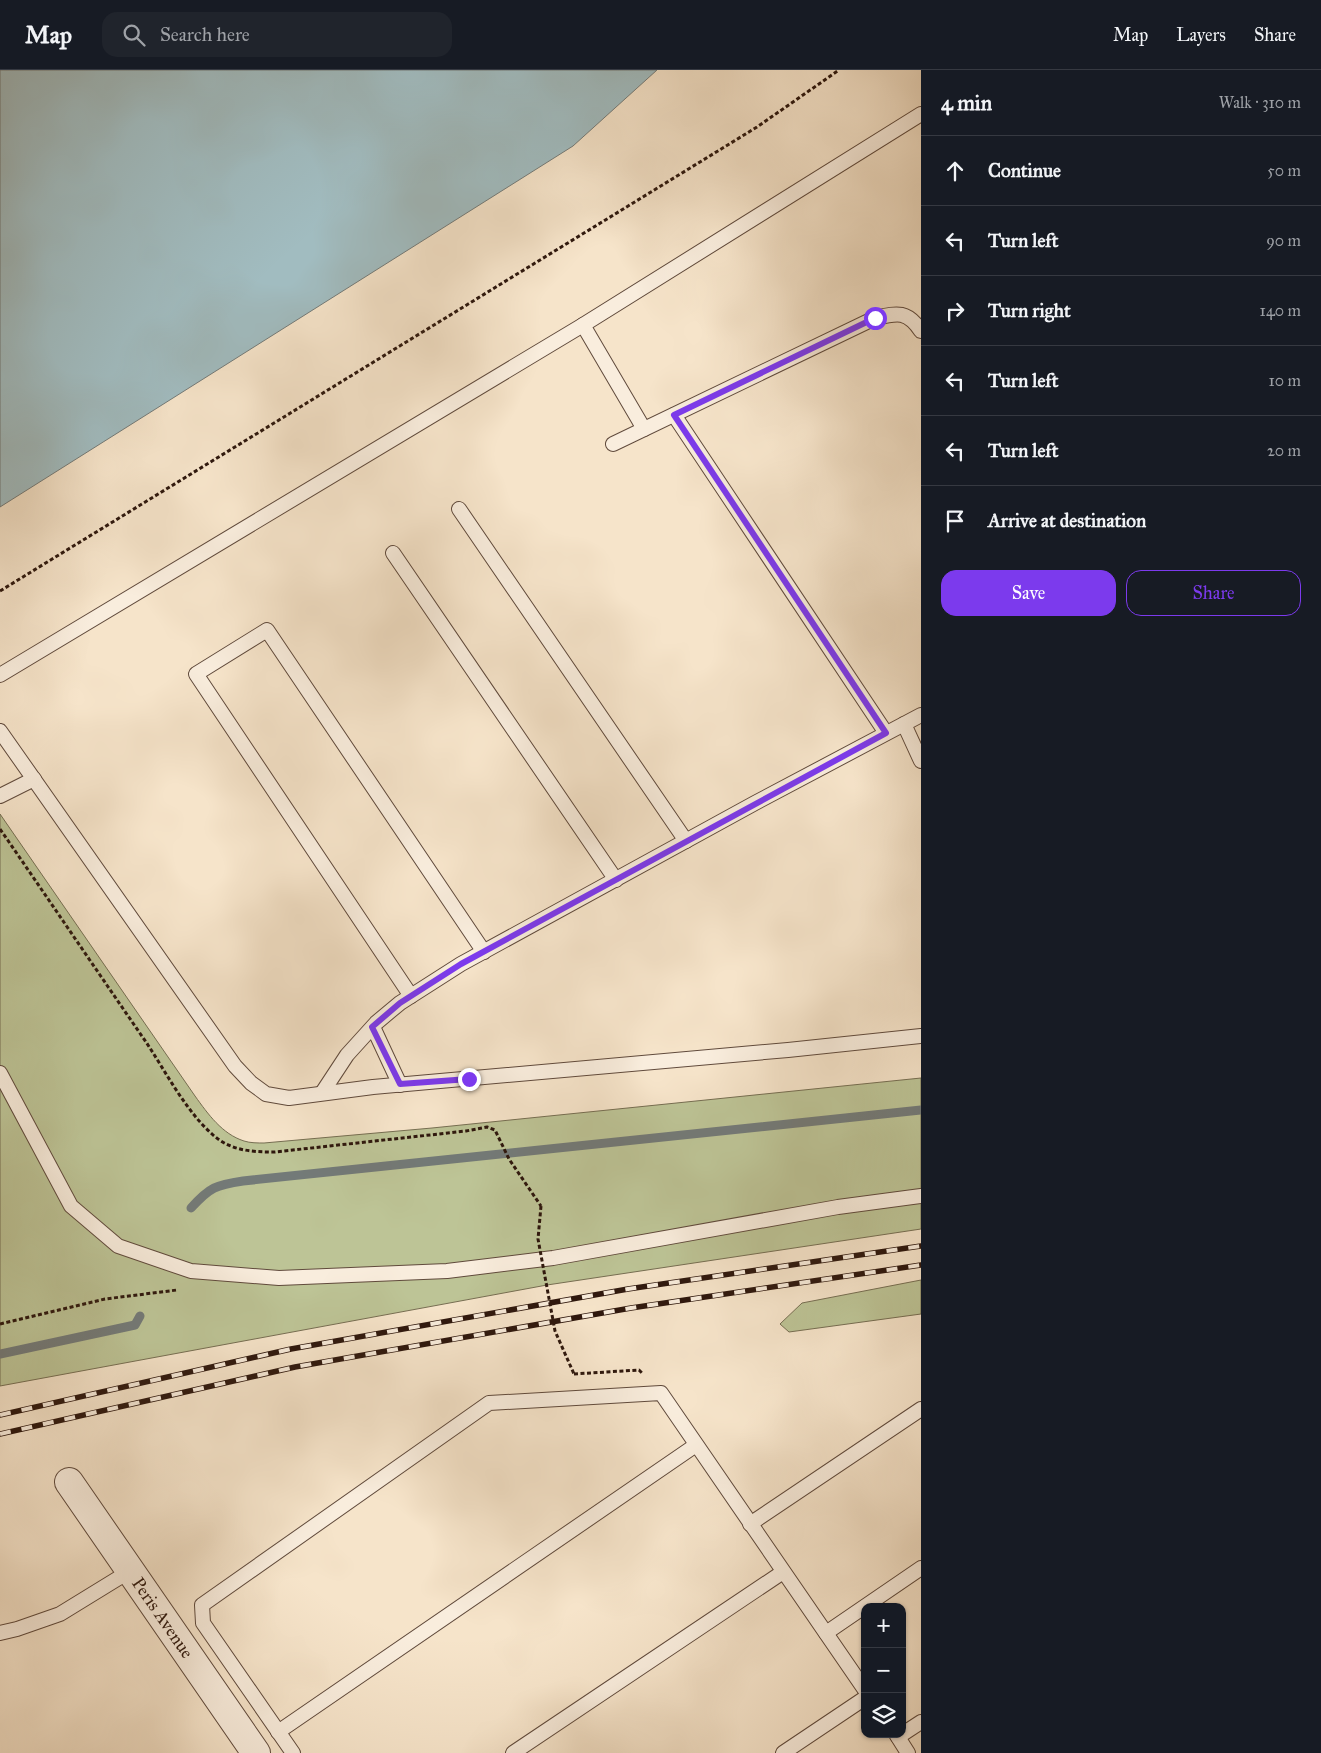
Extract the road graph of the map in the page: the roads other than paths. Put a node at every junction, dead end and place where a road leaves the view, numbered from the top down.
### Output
1 (921, 114) edge
2 (919, 322) edge
3 (583, 325) junction
4 (674, 415) junction
5 (644, 429) junction
6 (612, 444) dead end
7 (459, 509) dead end
8 (393, 552) dead end
9 (0, 675) edge
10 (921, 715) edge
11 (904, 724) junction
12 (0, 731) edge
13 (886, 733) junction
14 (921, 761) edge
15 (34, 779) junction
16 (0, 796) edge
17 (686, 841) junction
18 (616, 880) junction
19 (484, 952) junction
20 (411, 996) junction
21 (372, 1027) junction
22 (921, 1036) edge
23 (0, 1073) edge
24 (400, 1084) junction
25 (322, 1094) junction
26 (921, 1196) edge
27 (921, 1409) edge
28 (696, 1445) junction
29 (69, 1482) dead end
30 (750, 1524) junction
31 (921, 1568) edge
32 (130, 1571) junction
33 (783, 1572) junction
34 (0, 1633) edge
35 (826, 1633) junction
36 (861, 1684) edge
37 (861, 1701) edge
38 (921, 1722) edge
39 (906, 1731) edge
40 (278, 1732) junction
41 (898, 1738) edge
42 (250, 1751) edge
43 (292, 1753) edge
44 (513, 1753) edge
45 (783, 1753) edge
46 (908, 1753) edge

1 - 3 lane
2 - 4 lane
3 - 5 lane
3 - 9 lane
4 - 5 lane
4 - 13 lane
5 - 6 lane
7 - 17 lane
8 - 18 lane
10 - 11 lane
11 - 13 lane
11 - 14 lane
12 - 15 lane
13 - 17 lane
15 - 16 lane
15 - 25 lane
17 - 18 lane
18 - 19 lane
19 - 20 lane
19 - 20 lane
20 - 21 lane
21 - 24 lane
21 - 25 lane
22 - 24 lane
23 - 26 lane
24 - 25 lane
27 - 30 lane
28 - 30 lane
28 - 40 lane
28 - 40 lane
29 - 32 street, Peris Avenue
30 - 33 lane
31 - 35 lane
32 - 34 lane
32 - 42 street, Peris Avenue
33 - 35 lane
33 - 44 lane
35 - 36 lane
37 - 45 lane
38 - 39 lane
40 - 43 lane
41 - 46 lane

